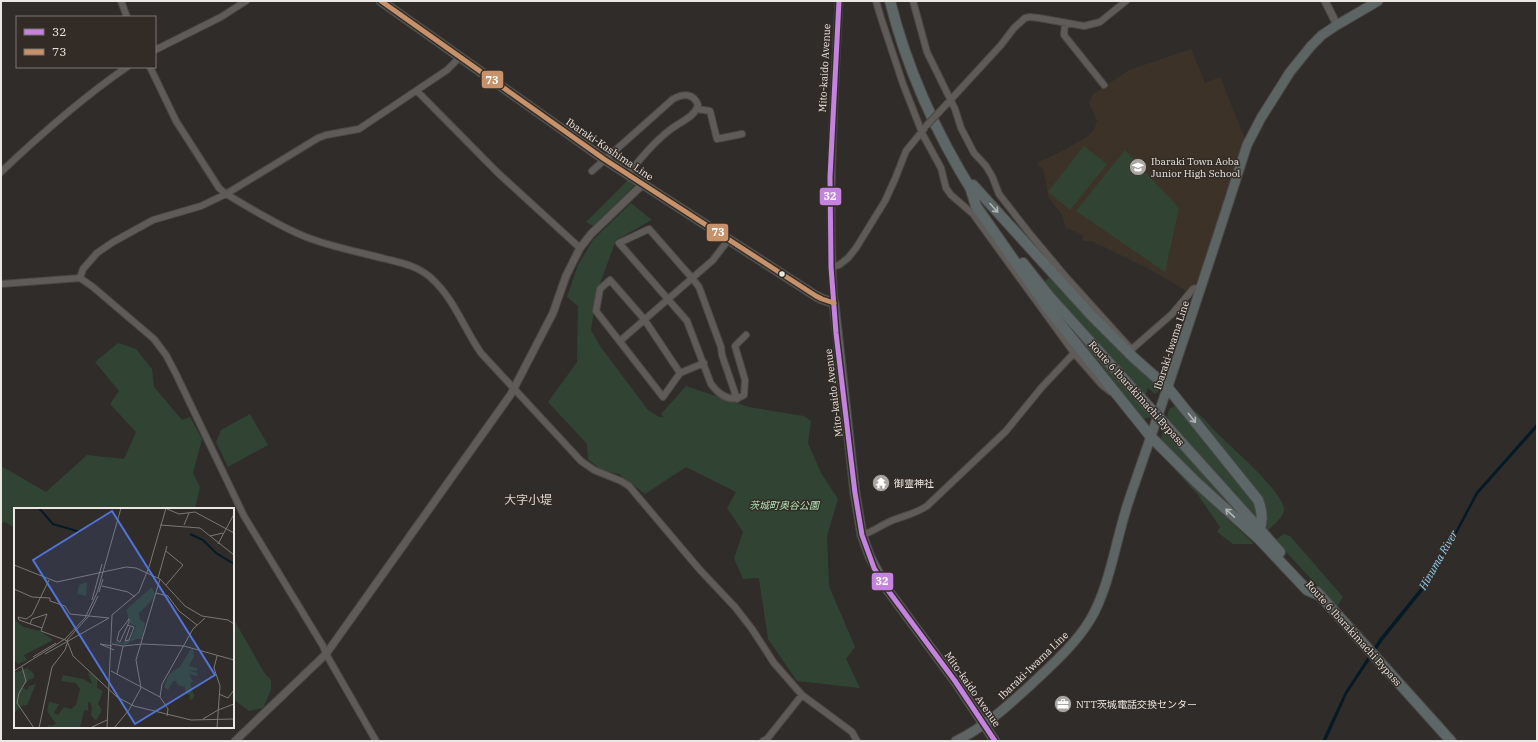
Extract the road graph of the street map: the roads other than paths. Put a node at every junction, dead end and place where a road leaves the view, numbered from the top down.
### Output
1 (121, 1) edge
2 (246, 1) edge
3 (382, 1) edge
4 (839, 1) edge
5 (876, 1) edge
6 (890, 1) edge
7 (913, 1) edge
8 (1126, 1) edge
9 (1325, 1) edge
10 (1378, 1) edge
11 (127, 16) edge
12 (1066, 23) junction
13 (1337, 25) junction
14 (156, 50) edge
15 (460, 57) junction
16 (126, 68) edge
17 (150, 68) edge
18 (1104, 85) dead end
19 (417, 91) junction
20 (951, 101) junction
21 (696, 109) junction
22 (924, 128) junction
23 (742, 134) dead end
24 (604, 159) junction
25 (958, 168) junction
26 (592, 171) dead end
27 (1, 172) edge
28 (628, 174) junction
29 (643, 184) junction
30 (971, 190) junction
31 (226, 194) junction
32 (729, 239) junction
33 (580, 248) junction
34 (831, 267) junction
35 (80, 278) junction
36 (692, 278) junction
37 (1, 284) edge
38 (1201, 287) junction
39 (668, 298) junction
40 (834, 303) junction
41 (644, 319) junction
42 (746, 335) dead end
43 (620, 341) junction
44 (1074, 353) junction
45 (1133, 354) junction
46 (704, 363) junction
47 (680, 373) junction
48 (1168, 388) junction
49 (515, 389) junction
50 (1118, 395) junction
51 (737, 399) junction
52 (1152, 437) junction
53 (1261, 534) junction
54 (862, 535) junction
55 (326, 654) junction
56 (802, 695) junction
57 (984, 725) junction
58 (235, 741) edge
59 (376, 741) edge
60 (763, 741) edge
61 (857, 741) edge
62 (956, 741) edge
63 (995, 741) edge
64 (1451, 741) edge

1 - 11 street
2 - 14 street
3 - 15 main road, Ibaraki-Kashima Line
4 - 34 street, Mito-kaido Avenue
5 - 22 street
6 - 25 highway, Route 6 Ibarakimachi Bypass
7 - 20 street
8 - 12 street
9 - 13 street
10 - 13 main road, Ibaraki-Iwama Line
12 - 18 street
12 - 20 street
13 - 38 main road, Ibaraki-Iwama Line
15 - 19 street
15 - 24 main road, Ibaraki-Kashima Line
16 - 27 street
17 - 31 street
19 - 31 street
19 - 33 street
20 - 22 street, bridge
20 - 45 street
21 - 23 street
21 - 24 street
21 - 28 street
22 - 34 street
22 - 44 street
24 - 26 street
24 - 28 main road, Ibaraki-Kashima Line
25 - 30 highway, Route 6 Ibarakimachi Bypass
25 -> 45 highway
28 - 29 main road, Ibaraki-Kashima Line
29 - 32 main road, Ibaraki-Kashima Line
29 - 33 street
30 - 50 highway
30 - 53 highway, Route 6 Ibarakimachi Bypass, bridge
31 - 35 street
31 - 49 street
32 - 36 street
32 - 40 main road, Ibaraki-Kashima Line
33 - 49 street
34 - 40 street, Mito-kaido Avenue
35 - 37 street
35 - 55 street
36 - 39 street
36 - 39 street
36 - 51 street
38 - 45 street
38 - 48 main road, Ibaraki-Iwama Line
39 - 41 street
39 - 46 street
40 - 54 main road, Mito-kaido Avenue
41 - 43 street
41 - 43 street
41 - 47 street
42 - 51 street
43 - 47 street
44 - 50 street
44 - 54 street
45 - 48 highway
46 - 47 street
46 - 51 street
48 - 52 main road, Ibaraki-Iwama Line
48 -> 53 highway
49 - 55 street
49 - 56 street
50 - 52 highway
53 -> 52 highway
52 - 57 main road, Ibaraki-Iwama Line
53 - 64 highway, Route 6 Ibarakimachi Bypass
54 - 57 main road, Mito-kaido Avenue
55 - 58 street
55 - 59 street
56 - 60 street
56 - 61 street
57 - 62 main road, Ibaraki-Iwama Line
57 - 63 main road, Mito-kaido Avenue

